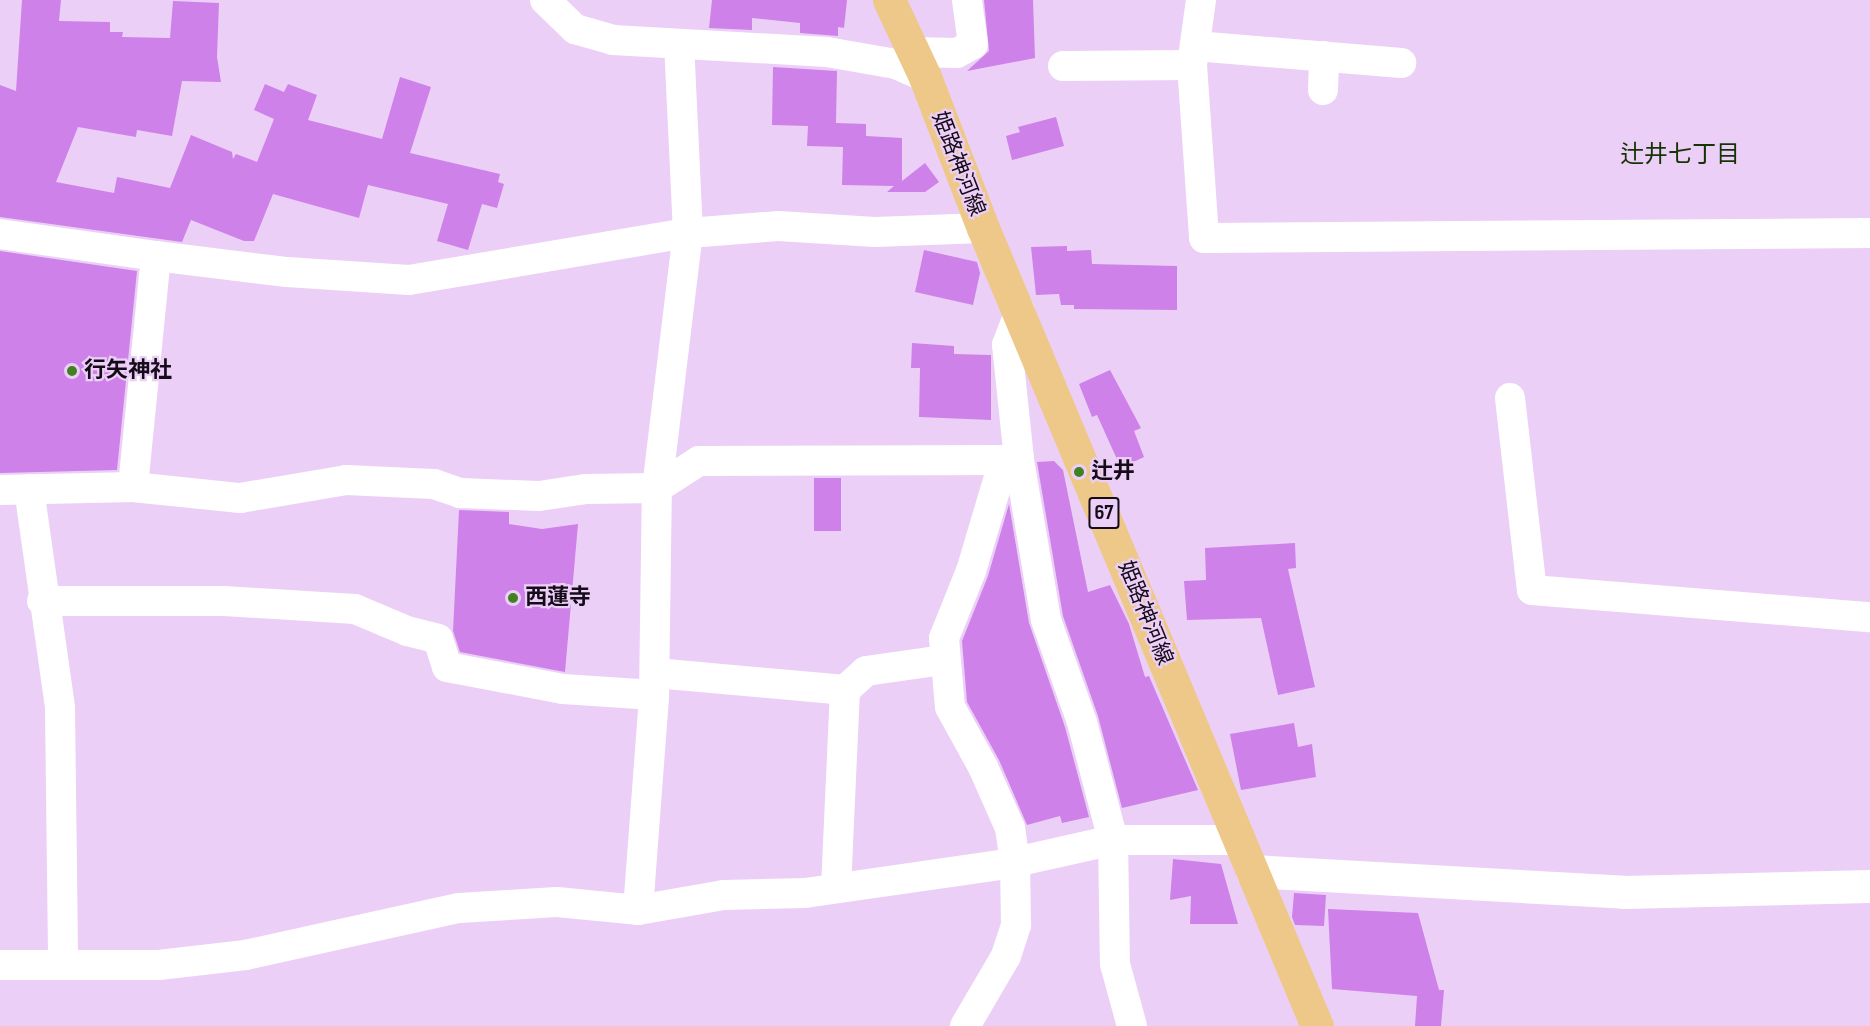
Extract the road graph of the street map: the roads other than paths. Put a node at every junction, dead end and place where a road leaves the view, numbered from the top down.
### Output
1 (545, 0) edge
2 (889, 0) edge
3 (967, 0) edge
4 (1201, 0) edge
5 (679, 44) junction
6 (1194, 55) junction
7 (1324, 56) junction
8 (1401, 63) dead end
9 (919, 64) junction
10 (1063, 66) dead end
11 (1323, 90) dead end
12 (982, 228) junction
13 (688, 233) junction
14 (1870, 233) edge
15 (0, 234) edge
16 (156, 256) junction
17 (1020, 311) junction
18 (1510, 398) dead end
19 (1011, 460) junction
20 (133, 487) junction
21 (657, 488) junction
22 (14, 490) edge
23 (42, 601) junction
24 (1870, 617) edge
25 (943, 660) junction
26 (654, 684) junction
27 (845, 690) junction
28 (1113, 840) junction
29 (1237, 840) junction
30 (1015, 862) junction
31 (1252, 871) junction
32 (1870, 886) edge
33 (836, 888) junction
34 (638, 910) junction
35 (63, 963) junction
36 (0, 964) edge
37 (965, 1026) edge
38 (1132, 1026) edge
39 (1317, 1026) edge

1 - 5 street
2 - 9 main road, 姫路神河線 / 67
3 - 9 street
4 - 6 street
5 - 9 street
5 - 13 street
6 - 7 street
6 - 10 street
6 - 14 street
7 - 8 street
7 - 11 street
9 - 12 main road, 姫路神河線 / 67
12 - 13 street
12 - 17 main road, 姫路神河線 / 67
13 - 16 street
13 - 21 street
15 - 16 street
16 - 20 street
17 - 19 street
17 - 29 main road, 姫路神河線 / 67
18 - 24 street
19 - 21 street
19 - 25 street
19 - 28 street
20 - 21 street
20 - 22 street
21 - 26 street
22 - 23 street
23 - 26 street
23 - 35 street
25 - 27 street
25 - 30 street
26 - 27 street
26 - 34 street
27 - 33 street
28 - 29 street
28 - 30 street
28 - 38 street
29 - 31 main road, 姫路神河線 / 67
30 - 33 street
30 - 37 street
31 - 32 street
31 - 39 main road, 姫路神河線 / 67
33 - 34 street
34 - 35 street
35 - 36 street

